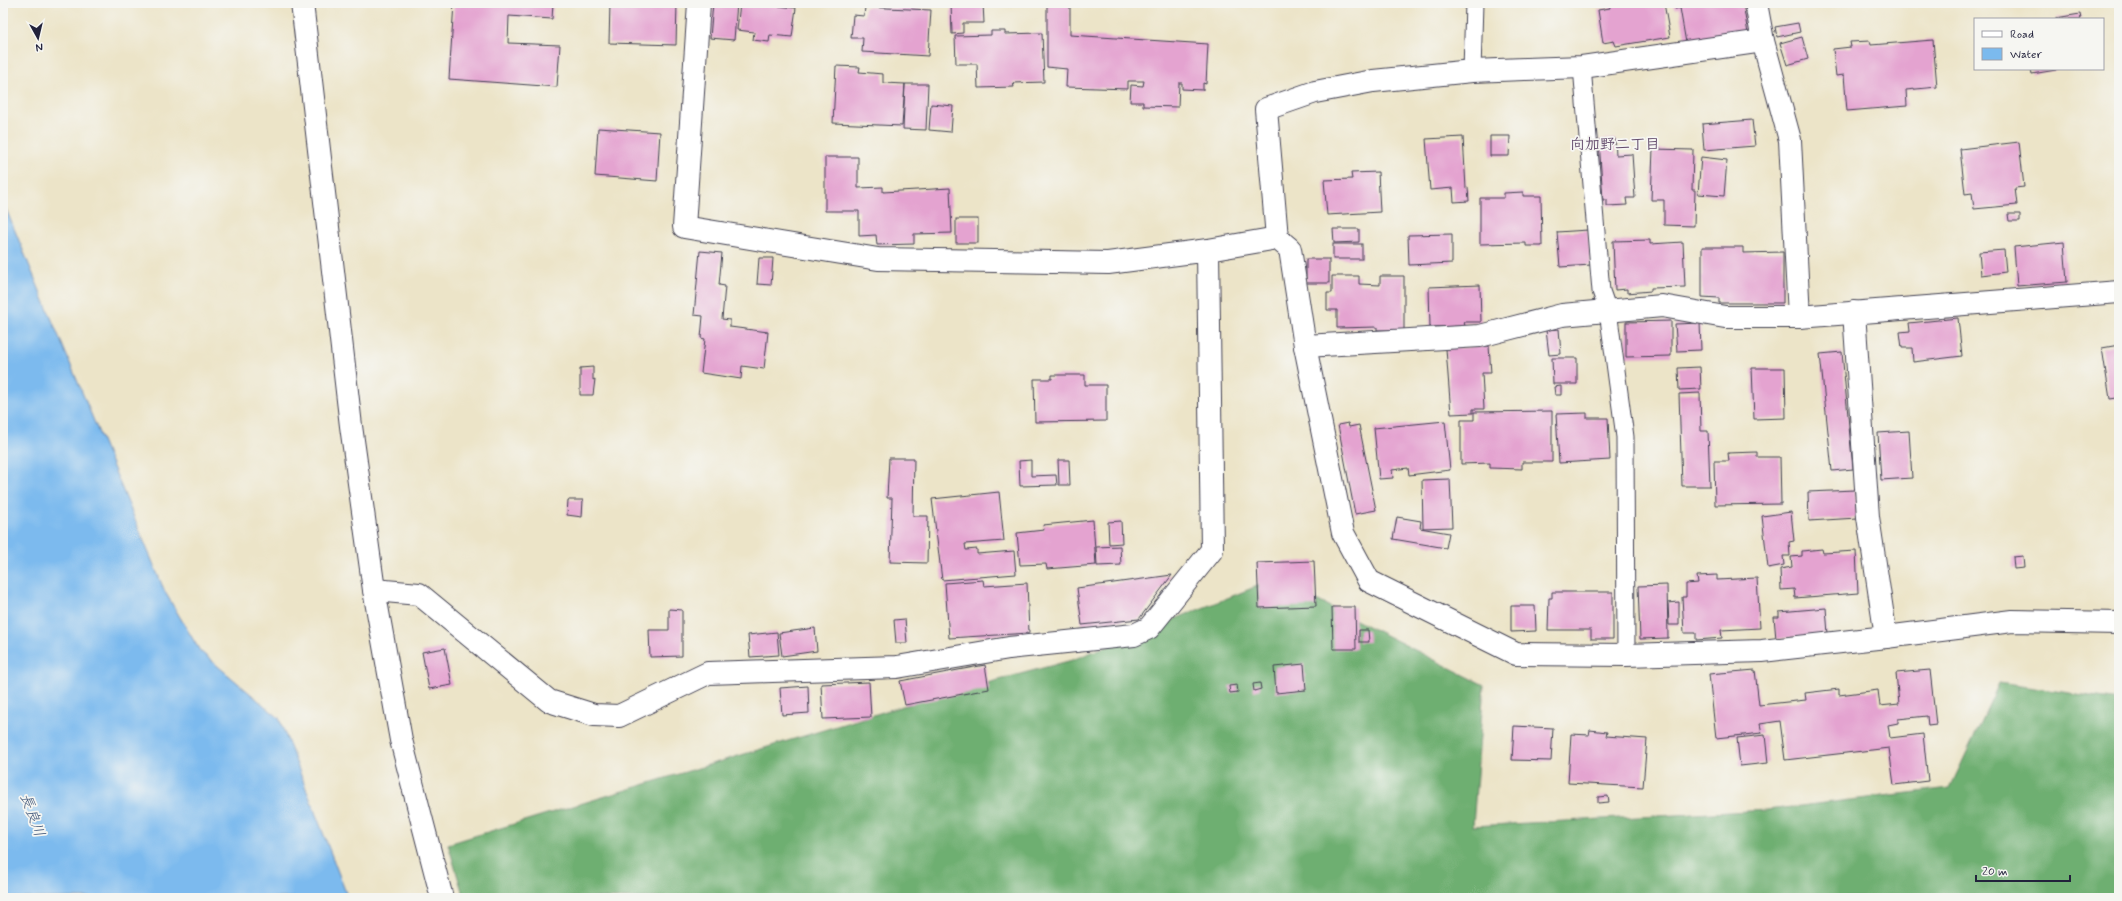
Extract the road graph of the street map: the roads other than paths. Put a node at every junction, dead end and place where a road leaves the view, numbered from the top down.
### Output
1 (302, 3) edge
2 (699, 3) edge
3 (1474, 3) edge
4 (1756, 3) edge
5 (1763, 41) junction
6 (1582, 67) junction
7 (1472, 72) junction
8 (1277, 238) junction
9 (1208, 250) junction
10 (2119, 292) edge
11 (1608, 311) junction
12 (1854, 312) junction
13 (1799, 316) junction
14 (1305, 346) junction
15 (374, 590) junction
16 (2119, 622) edge
17 (1886, 638) junction
18 (1626, 655) junction
19 (442, 898) edge

1 - 15 street
2 - 9 street
3 - 7 lane
4 - 5 street
5 - 6 street
5 - 13 street
6 - 7 street
6 - 11 lane
7 - 8 street
8 - 9 street
8 - 14 street
9 - 15 street
10 - 12 street
11 - 13 street
11 - 14 street
11 - 18 lane
12 - 13 street
12 - 17 street
14 - 18 street
15 - 19 street
16 - 17 street
17 - 18 street

